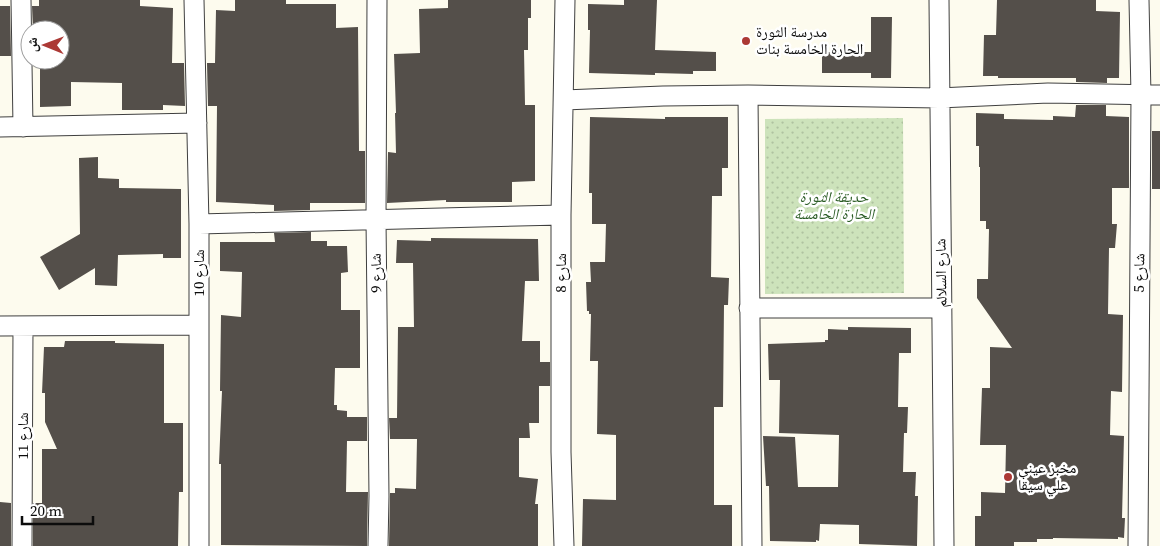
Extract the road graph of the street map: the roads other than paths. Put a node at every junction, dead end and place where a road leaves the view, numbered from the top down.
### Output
1 (21, 0) edge
2 (194, 0) edge
3 (377, 0) edge
4 (565, 0) edge
5 (939, 0) edge
6 (1139, 0) edge
7 (748, 95) junction
8 (1141, 95) junction
9 (1160, 95) edge
10 (939, 98) junction
11 (564, 100) junction
12 (196, 123) junction
13 (0, 127) edge
14 (23, 127) junction
15 (561, 215) junction
16 (376, 219) junction
17 (199, 224) junction
18 (750, 308) junction
19 (942, 308) junction
20 (198, 325) junction
21 (0, 326) edge
22 (23, 326) junction
23 (22, 546) edge
24 (199, 546) edge
25 (378, 546) edge
26 (564, 546) edge
27 (752, 546) edge
28 (944, 546) edge
29 (1138, 546) edge

1 - 14 street
2 - 12 street, شارع 10
3 - 16 street, شارع 9
4 - 11 street, شارع 8
5 - 10 street, شارع السلالم
6 - 8 street, شارع 5
7 - 10 street
7 - 11 street
7 - 18 street
8 - 9 street
8 - 10 street
8 - 29 street, شارع 5
10 - 19 street, شارع السلالم
11 - 15 street, شارع 8
12 - 14 street
12 - 17 street, شارع 10
13 - 14 street
15 - 16 street
15 - 26 street, شارع 8
16 - 17 street
16 - 25 street, شارع 9
17 - 20 street, شارع 10
18 - 19 street
18 - 27 street
19 - 28 street, شارع السلالم
20 - 22 street
20 - 24 street, شارع 10
21 - 22 street
22 - 23 street, شارع 11

